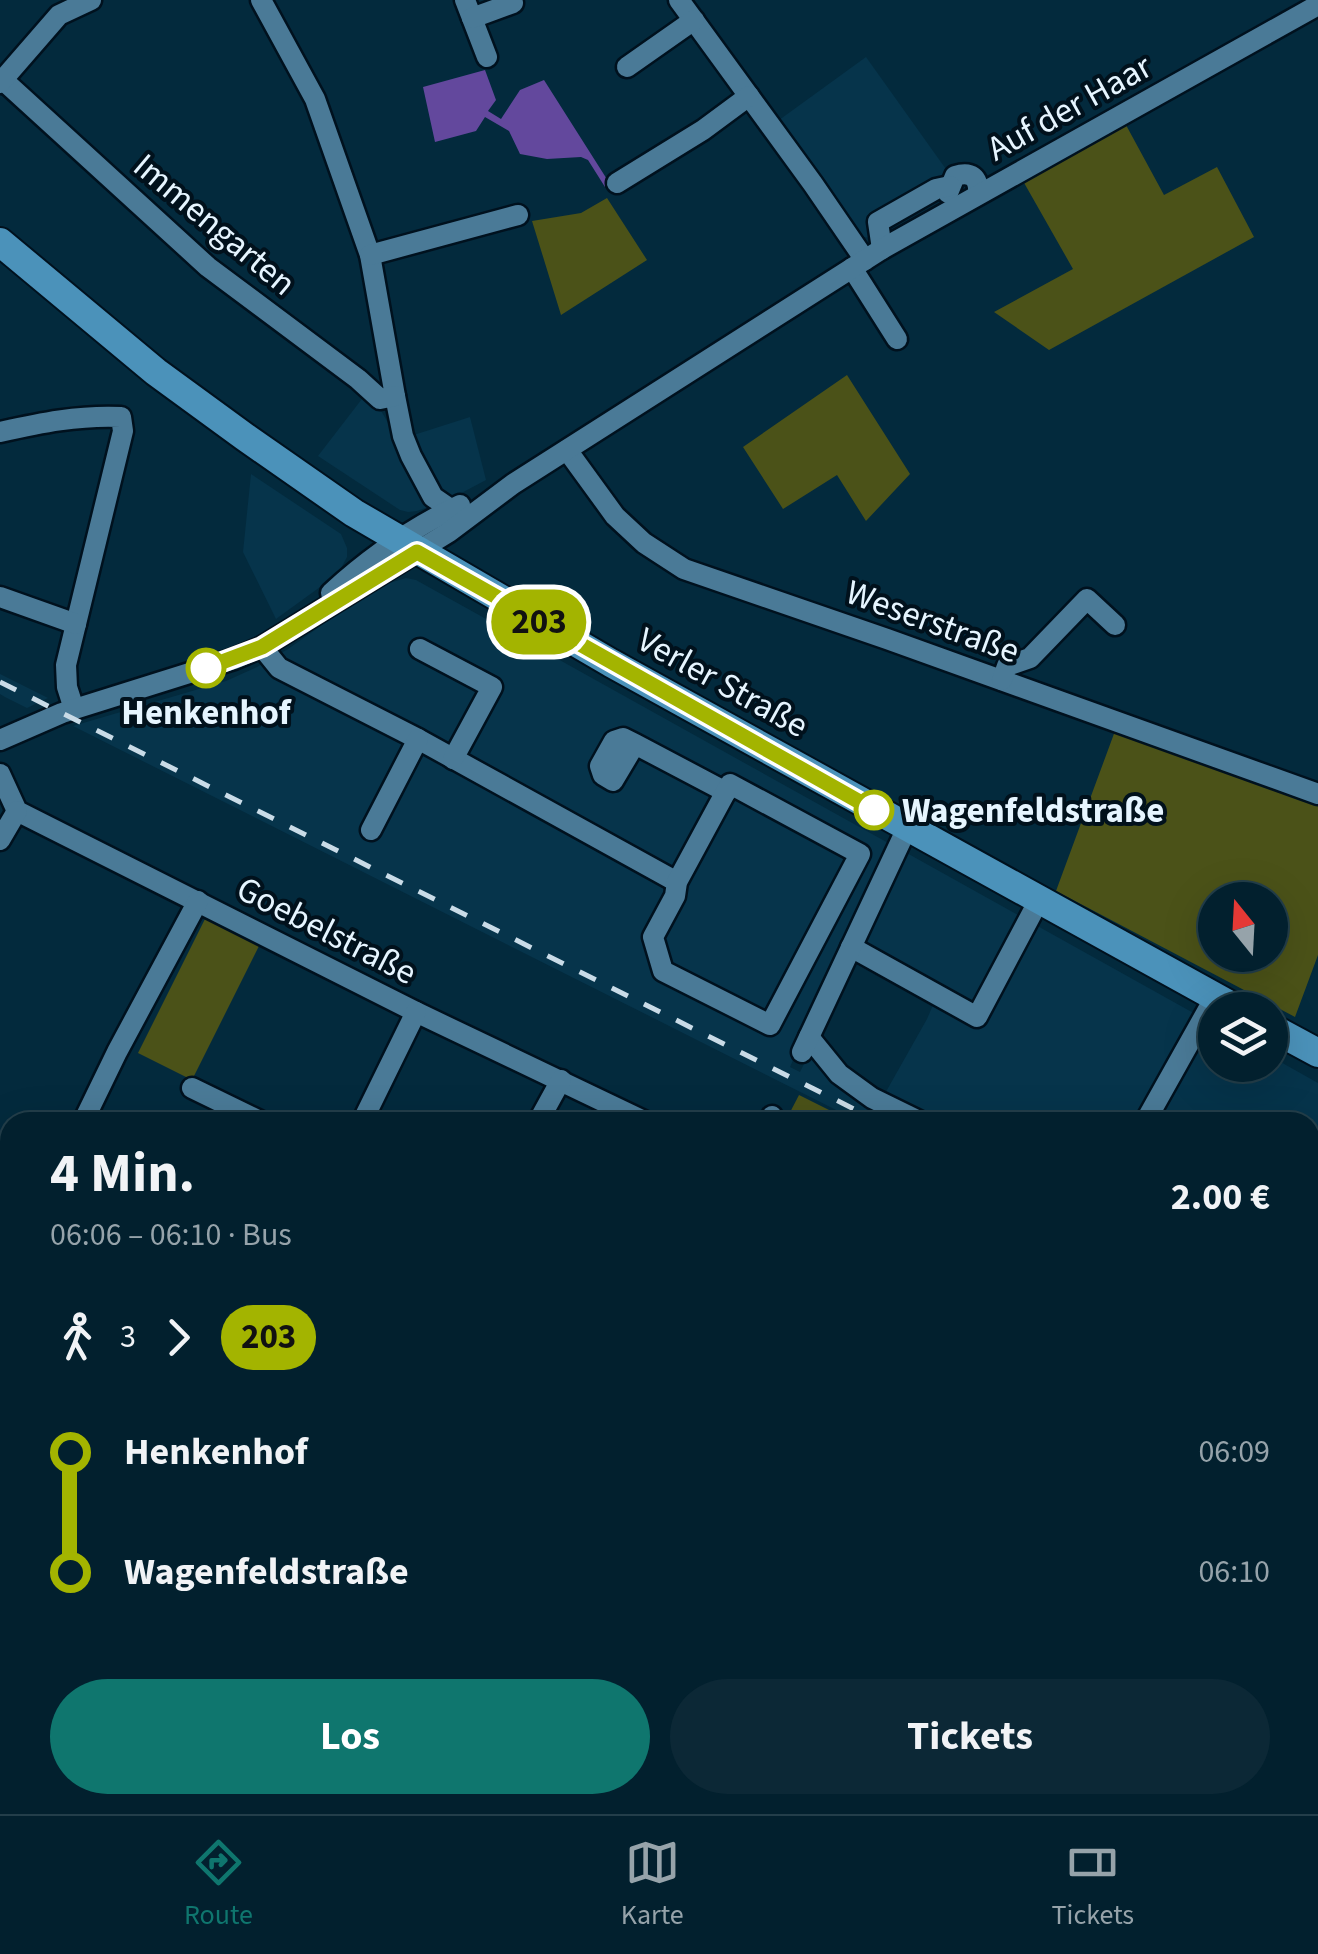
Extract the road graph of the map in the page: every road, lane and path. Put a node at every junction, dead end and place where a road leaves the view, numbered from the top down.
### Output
1 (91, 0) edge
2 (262, 0) edge
3 (512, 0) edge
4 (680, 0) edge
5 (1318, 6) edge
6 (57, 7) edge
7 (469, 9) edge
8 (694, 20) junction
9 (487, 56) dead end
10 (627, 67) dead end
11 (2, 81) edge
12 (749, 96) junction
13 (618, 183) dead end
14 (950, 186) junction
15 (978, 194) junction
16 (943, 214) junction
17 (518, 215) dead end
18 (0, 242) edge
19 (370, 255) junction
20 (866, 259) junction
21 (897, 339) dead end
22 (395, 396) junction
23 (0, 432) edge
24 (567, 450) junction
25 (458, 514) junction
26 (407, 545) junction
27 (0, 597) edge
28 (904, 622) dead end
29 (76, 624) junction
30 (1115, 625) dead end
31 (887, 639) junction
32 (262, 647) junction
33 (420, 648) dead end
34 (1002, 680) junction
35 (74, 709) junction
36 (0, 740) edge
37 (418, 740) junction
38 (635, 744) dead end
39 (453, 759) junction
40 (0, 774) edge
41 (726, 792) junction
42 (1318, 794) edge
43 (17, 811) junction
44 (907, 828) junction
45 (371, 830) dead end
46 (0, 840) edge
47 (677, 882) junction
48 (836, 900) junction
49 (1040, 900) junction
50 (198, 902) junction
51 (866, 915) junction
52 (851, 947) junction
53 (1207, 992) edge
54 (416, 1012) junction
55 (1288, 1037) edge
56 (1198, 1045) edge
57 (1318, 1053) edge
58 (561, 1080) junction
59 (192, 1088) dead end
60 (88, 1112) edge
61 (241, 1112) edge
62 (367, 1112) edge
63 (543, 1112) edge
64 (626, 1112) edge
65 (901, 1112) edge
66 (1152, 1112) edge

1 - 6 street
2 - 19 street
3 - 7 street
4 - 8 street
5 - 15 street, Auf der Haar
6 - 11 street
7 - 9 street
8 - 10 street
8 - 12 street
11 - 22 street, Immengarten
12 - 13 street
12 - 20 street
14 - 15 street
14 - 16 street
14 - 20 street
15 - 16 street, Auf der Haar
16 - 20 street, Auf der Haar
17 - 19 street
18 - 26 main road, Verler Straße
19 - 22 street
20 - 21 street
20 - 24 street, Auf der Haar
22 - 25 street
23 - 29 street
24 - 25 street, Auf der Haar
24 - 31 street, Weserstraße
25 - 26 street, Auf der Haar
26 - 32 street, Auf der Haar
26 - 44 main road, Verler Straße
27 - 29 street
28 - 31 street
29 - 35 street
30 - 34 street
31 - 34 street, Weserstraße
32 - 35 street, Auf der Haar
32 - 37 street
33 - 39 street
34 - 42 street, Weserstraße
35 - 36 street, Auf der Haar
37 - 39 street
37 - 45 street
38 - 41 street
39 - 47 street
40 - 43 street
41 - 47 street
41 - 48 street
43 - 46 street
43 - 50 street, Goebelstraße
44 - 49 main road, Verler Straße
44 - 51 street
47 - 48 street
48 - 51 street
49 - 52 street
49 - 53 main road, Verler Straße
50 - 54 street, Goebelstraße
50 - 60 street
51 - 52 street
52 - 65 street
54 - 58 street, Goebelstraße
54 - 62 street
55 - 57 main road
56 - 66 street
58 - 63 street
58 - 64 street, Goebelstraße
59 - 61 street

